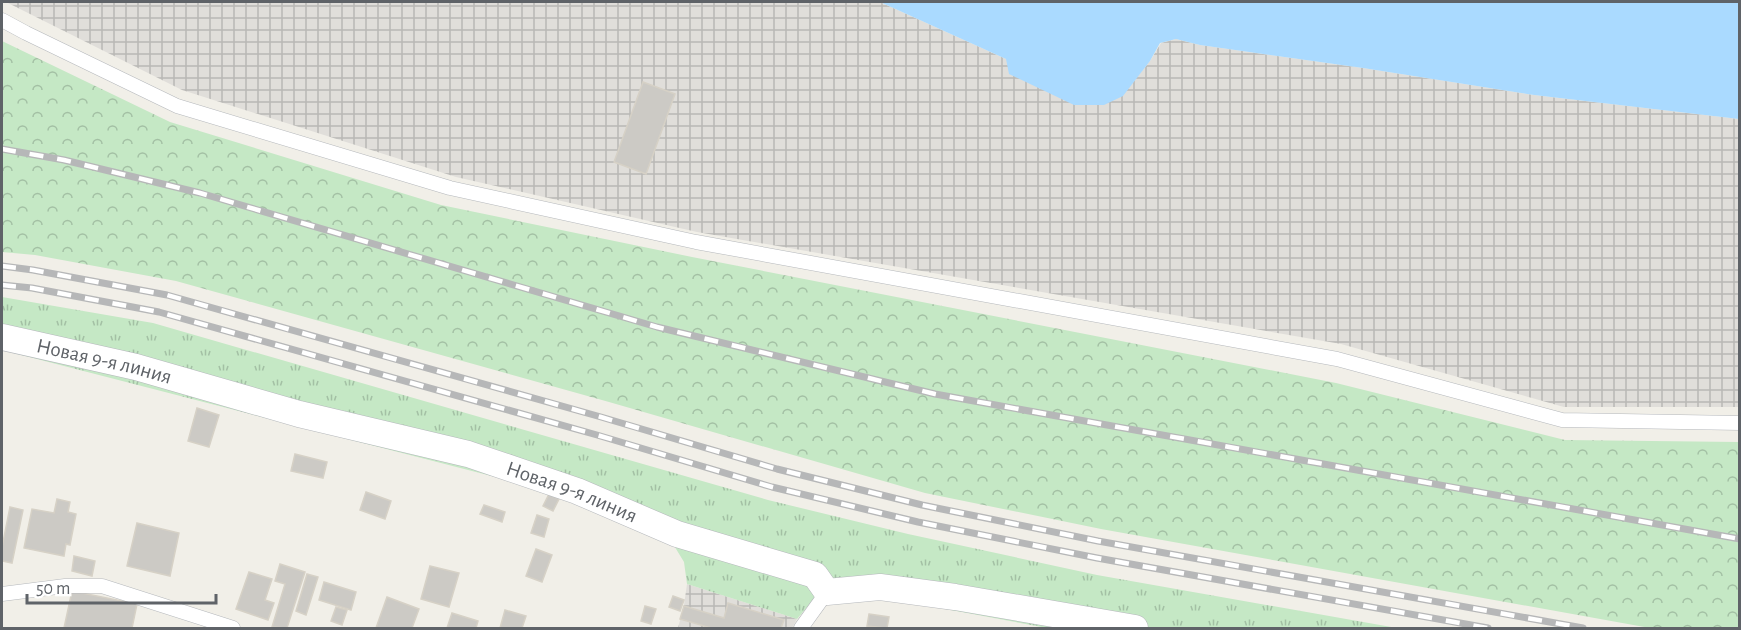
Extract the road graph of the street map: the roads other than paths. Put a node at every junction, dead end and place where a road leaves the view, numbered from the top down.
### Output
1 (2, 20) edge
2 (2, 337) edge
3 (1740, 423) edge
4 (827, 592) junction
5 (2, 594) edge
6 (233, 628) edge
7 (801, 628) edge
8 (1135, 628) edge

1 - 3 lane
2 - 4 street, Новая 9-я линия
4 - 7 lane
4 - 8 street
5 - 6 lane

